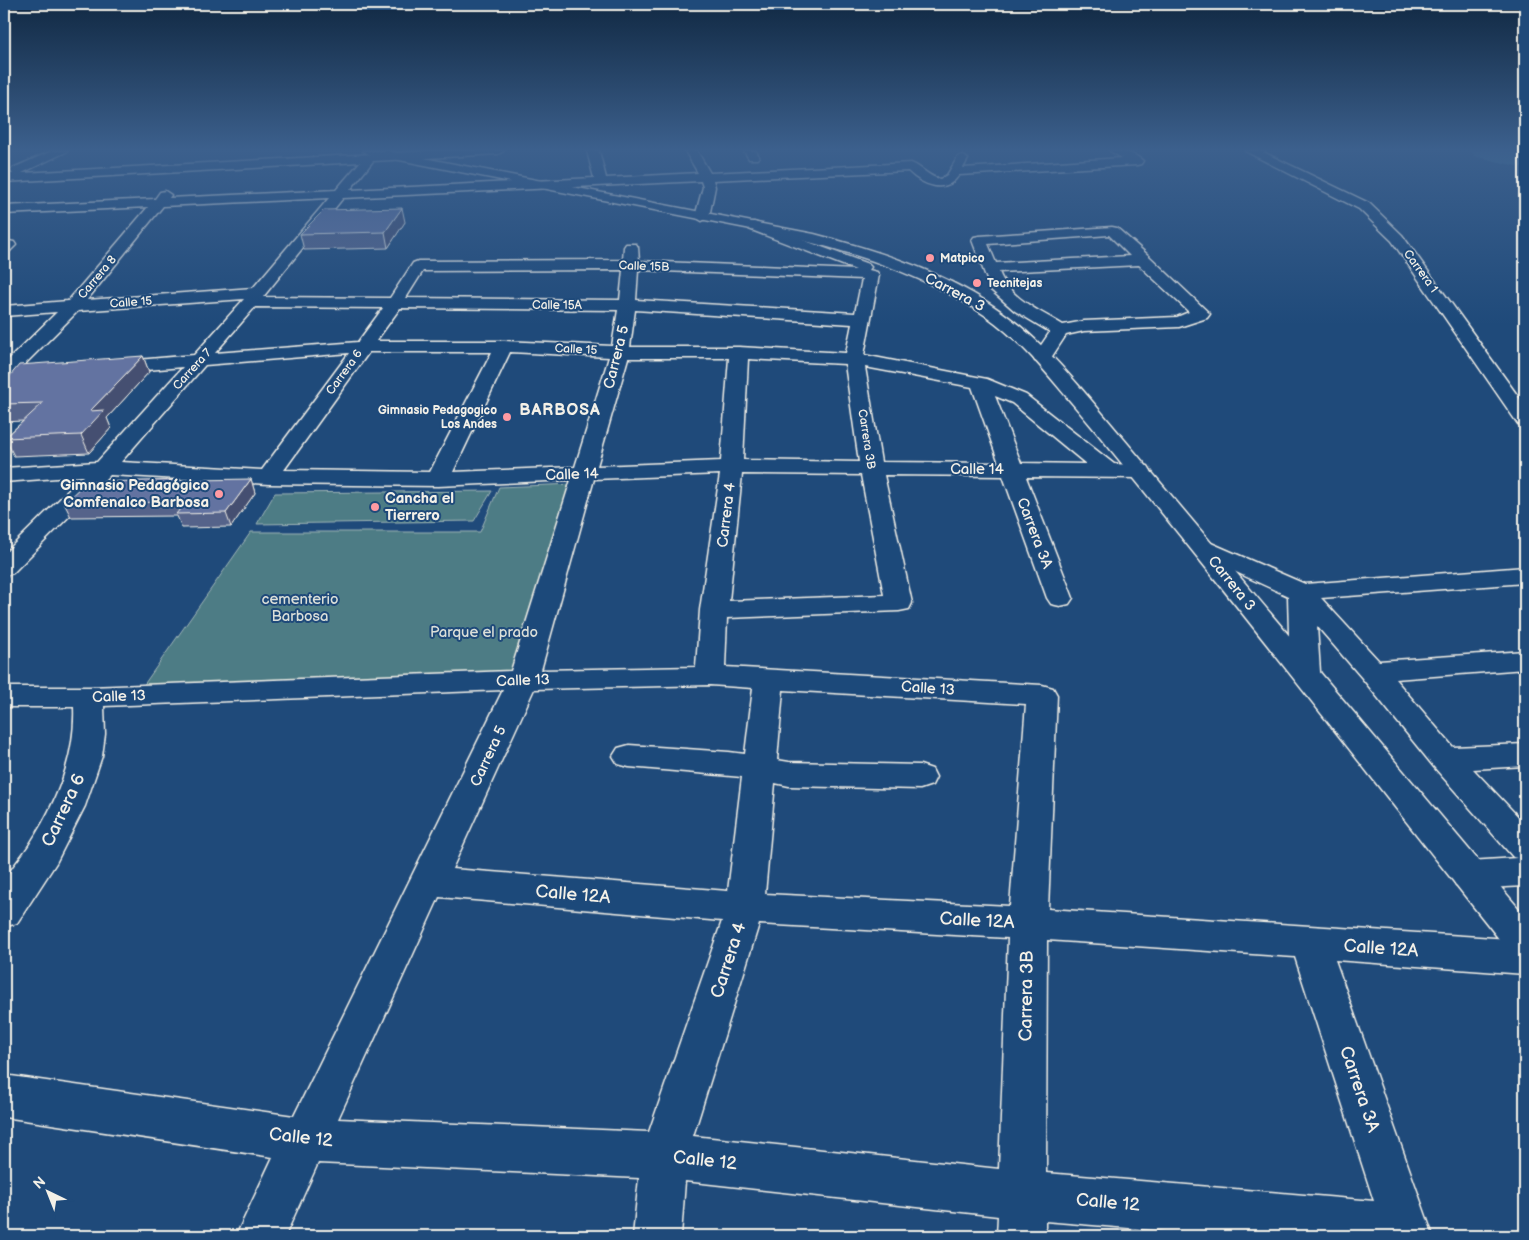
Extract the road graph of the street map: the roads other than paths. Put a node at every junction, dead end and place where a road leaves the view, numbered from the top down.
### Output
1 (29, 209) edge
2 (154, 209) edge
3 (328, 209) edge
4 (661, 209) edge
5 (704, 209) edge
6 (1367, 209) edge
7 (4, 210) edge
8 (702, 217) junction
9 (754, 226) junction
10 (631, 256) junction
11 (1145, 260) junction
12 (418, 266) joint
13 (991, 268) junction
14 (871, 275) junction
15 (254, 297) junction
16 (394, 305) junction
17 (628, 305) junction
18 (73, 306) junction
19 (4, 311) edge
20 (863, 319) junction
21 (1060, 331) junction
22 (504, 346) junction
23 (362, 347) junction
24 (620, 352) junction
25 (739, 353) junction
26 (1042, 356) junction
27 (200, 359) junction
28 (854, 359) junction
29 (92, 368) edge
30 (63, 370) edge
31 (4, 375) edge
32 (980, 383) junction
33 (1525, 420) edge
34 (732, 467) junction
35 (104, 468) junction
36 (872, 469) junction
37 (1011, 469) junction
38 (1109, 471) junction
39 (1140, 472) junction
40 (585, 473) junction
41 (4, 475) edge
42 (268, 477) junction
43 (438, 479) junction
44 (1204, 548) junction
45 (4, 568) edge
46 (1525, 575) edge
47 (1301, 592) junction
48 (1060, 598) dead end
49 (714, 610) junction
50 (1520, 666) edge
51 (1372, 671) junction
52 (1306, 672) junction
53 (710, 676) junction
54 (769, 678) junction
55 (523, 680) junction
56 (1042, 695) joint
57 (4, 697) edge
58 (89, 697) junction
59 (1525, 755) edge
60 (629, 756) dead end
61 (1444, 759) junction
62 (760, 769) junction
63 (920, 777) dead end
64 (1525, 847) edge
65 (1525, 872) edge
66 (1469, 875) junction
67 (429, 882) junction
68 (745, 908) junction
69 (4, 912) edge
70 (1028, 922) junction
71 (1310, 943) junction
72 (1525, 944) edge
73 (1525, 958) edge
74 (4, 1096) edge
75 (306, 1140) junction
76 (664, 1156) junction
77 (1021, 1215) edge
78 (1408, 1232) edge
79 (260, 1236) edge
80 (656, 1236) edge

1 - 7 street
2 - 18 street, Carrera 8
3 - 15 street, Carrera 7
4 - 8 street
5 - 8 street
6 - 33 street, Carrera 1
8 - 9 street
9 - 14 street
9 - 26 street, Carrera 3
10 - 12 street, Calle 15B
10 - 14 street, Calle 15B
10 - 17 street, Carrera 5
11 - 13 street
11 - 13 street
11 - 21 street
12 - 16 street, Carrera 6
13 - 21 street
14 - 20 street, Carrera 3B
15 - 16 street, Calle 15A
15 - 18 street, Calle 15
15 - 27 street, Carrera 7
16 - 17 street, Calle 15A
16 - 23 street, Carrera 6
17 - 20 street, Calle 15A
17 - 24 street, Carrera 5
18 - 19 street, Calle 15
18 - 31 street, Carrera 8
20 - 28 street, Carrera 3B
21 - 26 street
22 - 23 street, Calle 15
22 - 24 street, Calle 15
22 - 43 street
23 - 27 street, Calle 15
23 - 42 street, Carrera 6
24 - 25 street, Calle 15
24 - 40 street, Carrera 5
25 - 28 street, Calle 15
25 - 34 street, Carrera 4
26 - 39 street, Carrera 3
27 - 29 street, Calle 15
27 - 35 street, Carrera 7
28 - 32 street, Calle 15
28 - 36 street, Carrera 3B
30 - 31 street
32 - 37 street, Carrera 3A
32 - 38 street, Calle 15
34 - 36 street, Calle 14
34 - 40 street, Calle 14
34 - 49 street, Carrera 4
35 - 41 street, Calle 14
35 - 42 street, Calle 14
35 - 45 street, Carrera 7
36 - 37 street, Calle 14
36 - 49 street, Carrera 3B
37 - 38 street, Calle 14
37 - 48 street, Carrera 3A
38 - 39 street, Calle 14
39 - 44 street, Carrera 3
40 - 43 street, Calle 14
40 - 55 street, Carrera 5
42 - 43 street, Calle 14
44 - 47 street
44 - 52 street, Carrera 3
46 - 47 street
47 - 51 street
47 - 52 street
49 - 53 street, Carrera 4
50 - 51 street
51 - 61 street
52 - 66 street, Carrera 3
53 - 54 street, Calle 13
53 - 55 street, Calle 13
54 - 56 street, Calle 13
54 - 62 street, Carrera 4
55 - 58 street, Calle 13
55 - 67 street, Carrera 5
56 - 70 street, Carrera 3B
57 - 58 street, Calle 13
58 - 69 street, Carrera 6
59 - 61 street
60 - 62 street
61 - 64 street
62 - 63 street
62 - 68 street, Carrera 4
65 - 66 street
66 - 72 street, Carrera 3
67 - 68 street, Calle 12A
67 - 75 street, Carrera 5
68 - 70 street, Calle 12A
68 - 76 street, Carrera 4
70 - 71 street, Calle 12A
70 - 77 street, Carrera 3B
71 - 73 street, Calle 12A
71 - 78 street, Carrera 3A
74 - 75 street, Calle 12
75 - 76 street, Calle 12
75 - 79 street, Carrera 5
76 - 77 street, Calle 12
76 - 80 street, Carrera 4
77 - 78 street, Calle 12

